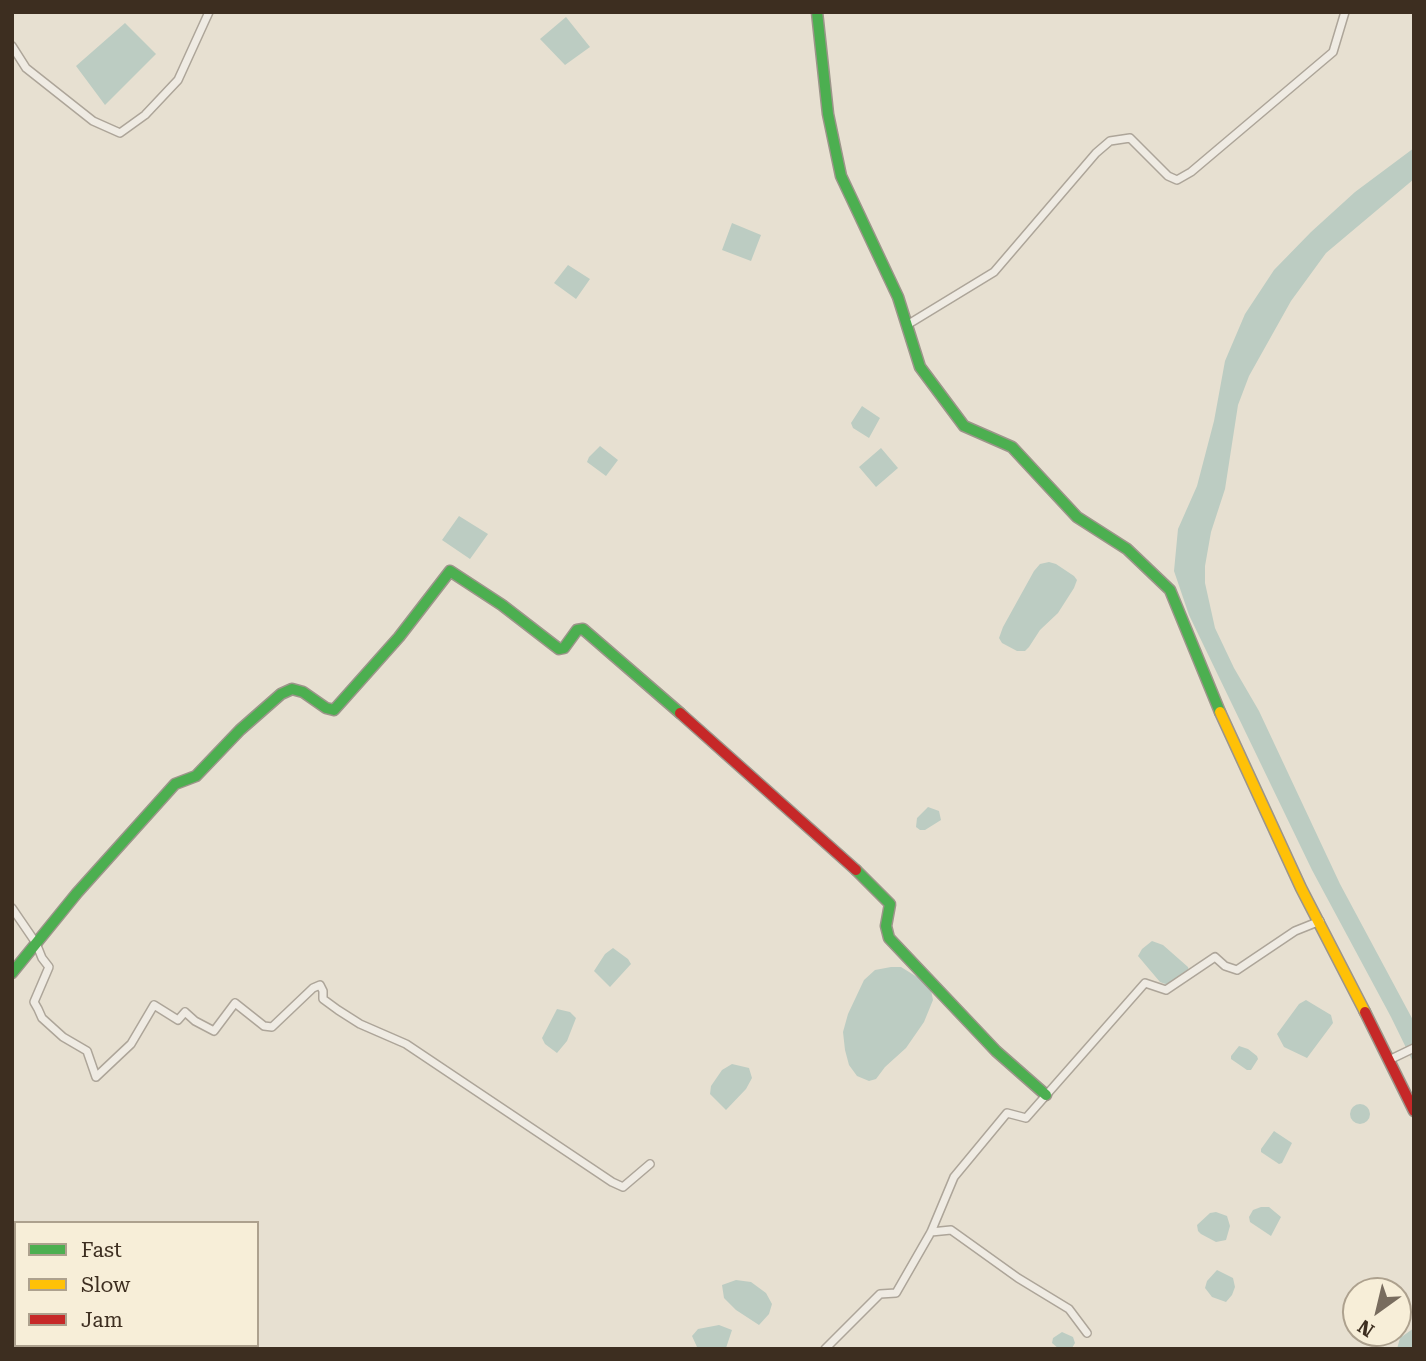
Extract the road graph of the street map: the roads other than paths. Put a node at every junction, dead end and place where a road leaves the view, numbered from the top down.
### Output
1 (209, 12) edge
2 (817, 12) edge
3 (1345, 12) edge
4 (12, 46) edge
5 (907, 325) junction
6 (12, 908) edge
7 (1320, 921) junction
8 (36, 943) junction
9 (12, 973) edge
10 (1414, 1048) edge
11 (1389, 1060) junction
12 (1046, 1095) junction
13 (1414, 1111) edge
14 (650, 1164) dead end
15 (931, 1232) junction
16 (1087, 1333) dead end
17 (825, 1349) edge

1 - 4 street
2 - 5 street
3 - 5 street
5 - 7 street
6 - 8 street
7 - 11 street
7 - 12 street
8 - 9 street
8 - 12 street
8 - 14 street
10 - 11 street
11 - 13 street
12 - 15 street
15 - 16 street
15 - 17 street

